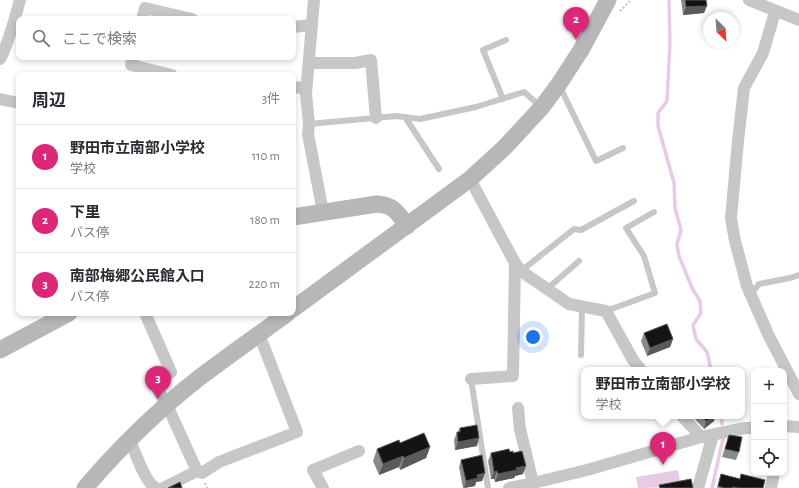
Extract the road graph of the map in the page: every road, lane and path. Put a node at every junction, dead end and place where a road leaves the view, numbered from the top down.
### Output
1 (19, 0) edge
2 (314, 0) edge
3 (631, 0) edge
4 (749, 0) edge
5 (614, 5) edge
6 (775, 12) junction
7 (143, 16) edge
8 (179, 16) edge
9 (799, 20) edge
10 (312, 25) junction
11 (296, 27) edge
12 (506, 40) dead end
13 (0, 59) edge
14 (132, 60) edge
15 (309, 63) junction
16 (160, 72) edge
17 (559, 84) junction
18 (306, 87) junction
19 (296, 88) edge
20 (0, 99) edge
21 (504, 99) junction
22 (16, 102) edge
23 (542, 107) junction
24 (405, 117) junction
25 (376, 118) junction
26 (309, 124) junction
27 (623, 148) dead end
28 (439, 170) dead end
29 (470, 179) junction
30 (634, 201) dead end
31 (323, 212) junction
32 (654, 212) dead end
33 (296, 216) edge
34 (407, 226) junction
35 (579, 261) dead end
36 (518, 267) junction
37 (799, 275) edge
38 (547, 289) junction
39 (750, 295) junction
40 (296, 307) edge
41 (582, 307) junction
42 (606, 311) junction
43 (63, 316) edge
44 (146, 316) edge
45 (284, 316) edge
46 (259, 334) junction
47 (0, 350) edge
48 (581, 355) dead end
49 (639, 367) edge
50 (472, 379) joint
51 (799, 394) edge
52 (167, 405) junction
53 (518, 408) dead end
54 (686, 419) edge
55 (799, 427) edge
56 (751, 428) edge
57 (787, 428) edge
58 (707, 436) junction
59 (130, 440) junction
60 (359, 450) dead end
61 (197, 471) junction
62 (773, 476) edge
63 (533, 483) junction
64 (85, 488) edge
65 (156, 488) edge
66 (163, 488) edge
67 (323, 488) edge
68 (488, 488) edge
69 (509, 488) edge
70 (698, 488) edge
71 (771, 488) edge

1 - 13 street
2 - 10 street
3 - 5 path
4 - 6 street
5 - 17 street
6 - 9 street
6 - 39 street
7 - 8 street
10 - 11 street
10 - 15 street
12 - 21 lane
14 - 16 street
15 - 18 street
15 - 25 street
17 - 23 street
17 - 27 lane
18 - 19 street
18 - 26 street
20 - 22 street
21 - 23 lane
21 - 24 lane
23 - 29 street
24 - 25 lane
24 - 28 lane
25 - 26 lane
26 - 31 street
29 - 34 street
29 - 36 street
30 - 36 lane
31 - 33 street
31 - 34 street
32 - 42 lane
34 - 40 street
35 - 38 lane
36 - 38 street
36 - 50 street
37 - 39 lane
38 - 41 street
39 - 51 street
41 - 42 street
41 - 48 lane
42 - 49 street
43 - 47 street
44 - 52 street
45 - 46 street
46 - 52 street
46 - 61 street
50 - 68 lane
52 - 59 street
52 - 61 street
53 - 63 street
54 - 58 street
55 - 57 street
56 - 58 street
58 - 63 street
58 - 70 street
59 - 64 street
59 - 65 street
60 - 67 street
61 - 66 street
62 - 71 street
63 - 69 street

